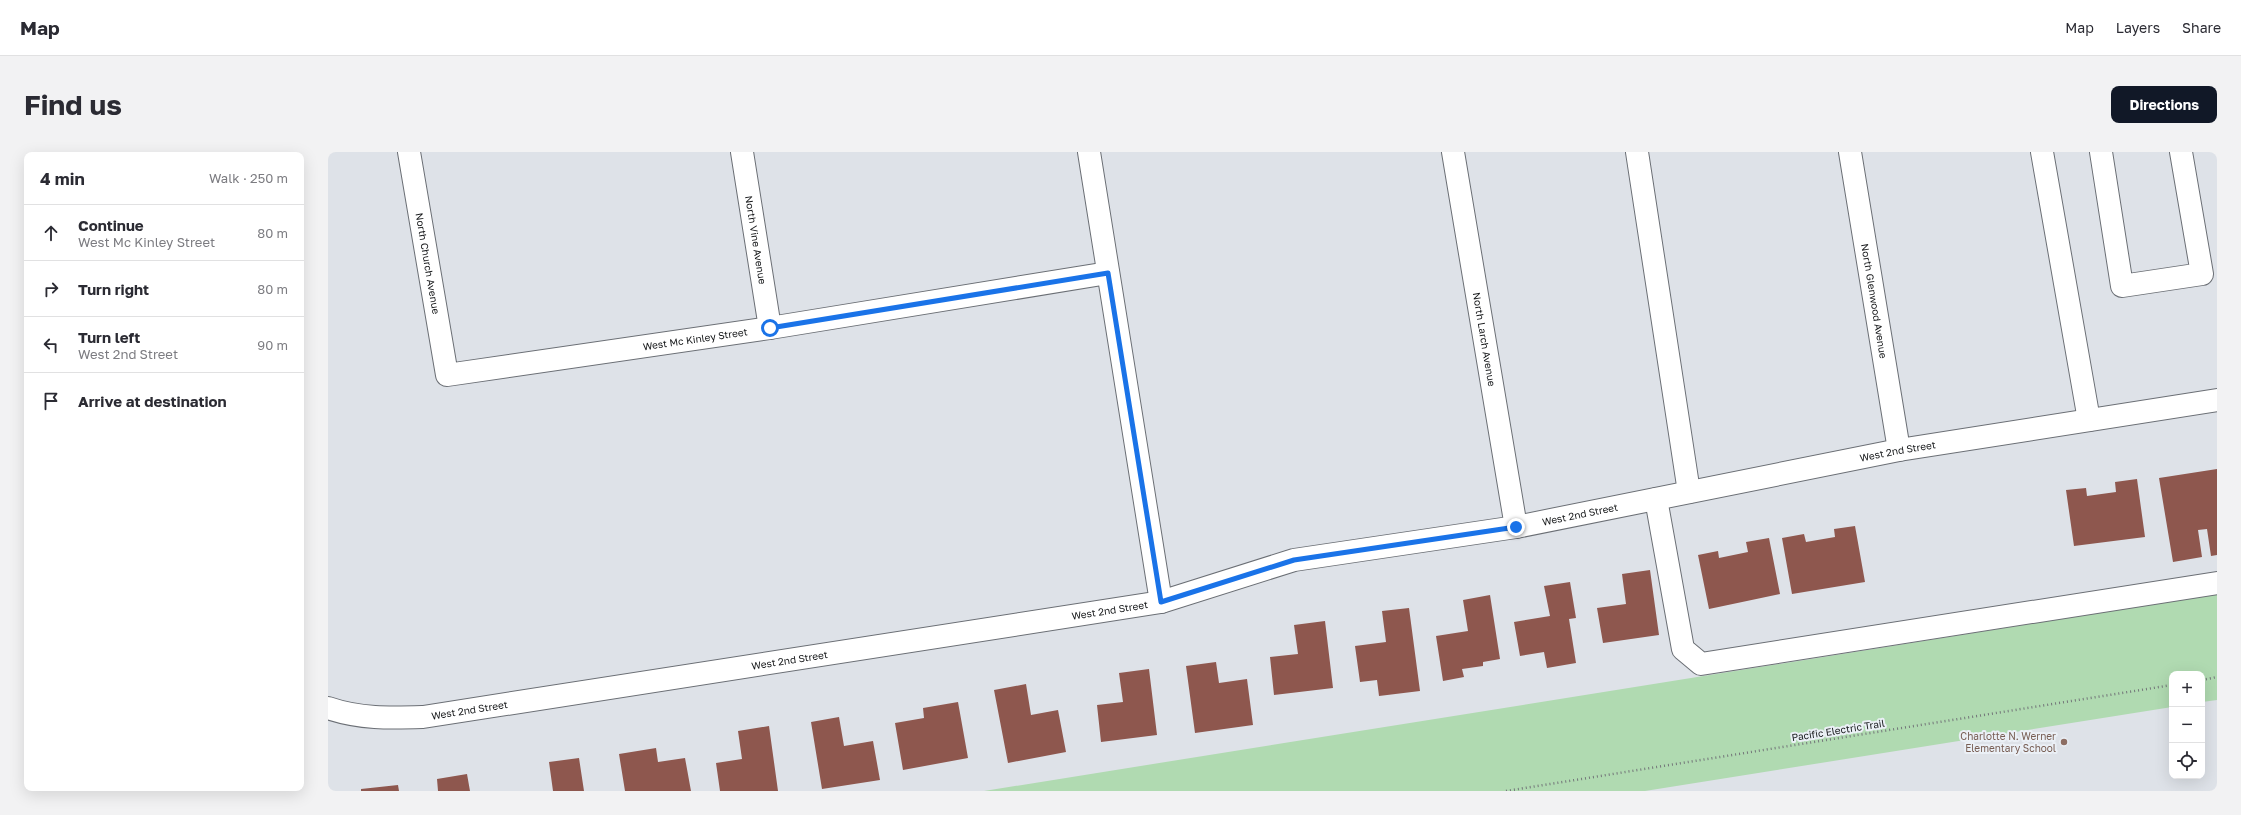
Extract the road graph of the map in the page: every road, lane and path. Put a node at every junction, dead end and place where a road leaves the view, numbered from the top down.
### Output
1 (409, 152) edge
2 (742, 152) edge
3 (1089, 152) edge
4 (1453, 152) edge
5 (1637, 152) edge
6 (1850, 152) edge
7 (2042, 152) edge
8 (2101, 152) edge
9 (2181, 152) edge
10 (1108, 273) junction
11 (770, 328) junction
12 (446, 376) joint
13 (2217, 400) edge
14 (2089, 420) junction
15 (1899, 450) junction
16 (1689, 492) junction
17 (1656, 498) junction
18 (1516, 527) junction
19 (2217, 583) edge
20 (1161, 602) junction
21 (2217, 677) edge
22 (2205, 679) edge
23 (2169, 685) edge
24 (328, 708) edge
25 (1506, 791) edge

1 - 12 street, North Church Avenue
2 - 11 street, North Vine Avenue
3 - 10 street
4 - 18 street, North Larch Avenue
5 - 16 street
6 - 15 street, North Glenwood Avenue
7 - 14 street
8 - 9 street
10 - 11 street, West Mc Kinley Street
10 - 20 street
11 - 12 street, West Mc Kinley Street
13 - 14 street, West 2nd Street
14 - 15 street, West 2nd Street
15 - 16 street, West 2nd Street
16 - 17 street, West 2nd Street
17 - 18 street, West 2nd Street
17 - 19 street
18 - 20 street, West 2nd Street
20 - 24 street, West 2nd Street
21 - 22 path
23 - 25 path, Pacific Electric Trail

